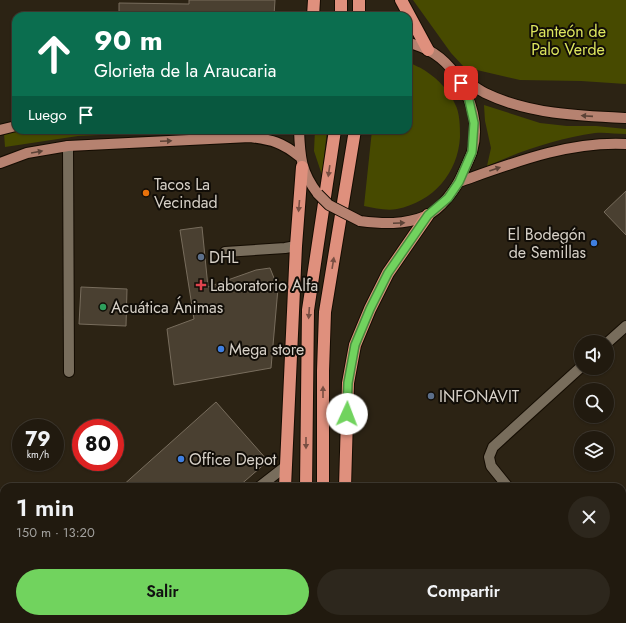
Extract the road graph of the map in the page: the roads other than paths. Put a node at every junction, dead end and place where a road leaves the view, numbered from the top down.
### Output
1 (314, 0) edge
2 (341, 0) edge
3 (359, 0) edge
4 (401, 0) edge
5 (313, 12) edge
6 (341, 12) edge
7 (359, 12) edge
8 (407, 12) edge
9 (412, 20) edge
10 (412, 44) edge
11 (428, 50) junction
12 (453, 71) junction
13 (626, 118) edge
14 (12, 127) edge
15 (0, 130) edge
16 (299, 134) edge
17 (334, 134) edge
18 (354, 134) edge
19 (626, 144) edge
20 (68, 146) junction
21 (301, 162) junction
22 (0, 163) edge
23 (459, 182) junction
24 (428, 215) junction
25 (296, 246) junction
26 (225, 252) dead end
27 (626, 326) edge
28 (614, 337) edge
29 (69, 372) dead end
30 (574, 373) edge
31 (286, 466) junction
32 (264, 483) edge
33 (285, 483) edge
34 (306, 483) edge
35 (323, 483) edge
36 (345, 483) edge
37 (505, 483) edge

1 - 5 highway
2 - 6 highway
3 - 7 highway
4 - 8 highway
9 - 11 highway
10 - 11 main road
11 - 12 main road
13 -> 12 main road
12 - 23 main road
14 - 15 main road
16 - 21 main road
17 -> 34 highway
35 -> 18 highway
23 -> 19 main road
20 -> 21 main road
22 -> 20 main road
20 - 29 street
21 -> 24 main road, bridge
21 -> 25 highway
23 - 24 main road
24 - 36 highway
25 - 26 street
25 - 31 highway
27 - 28 street
30 - 37 street
31 - 32 street
31 - 33 highway

